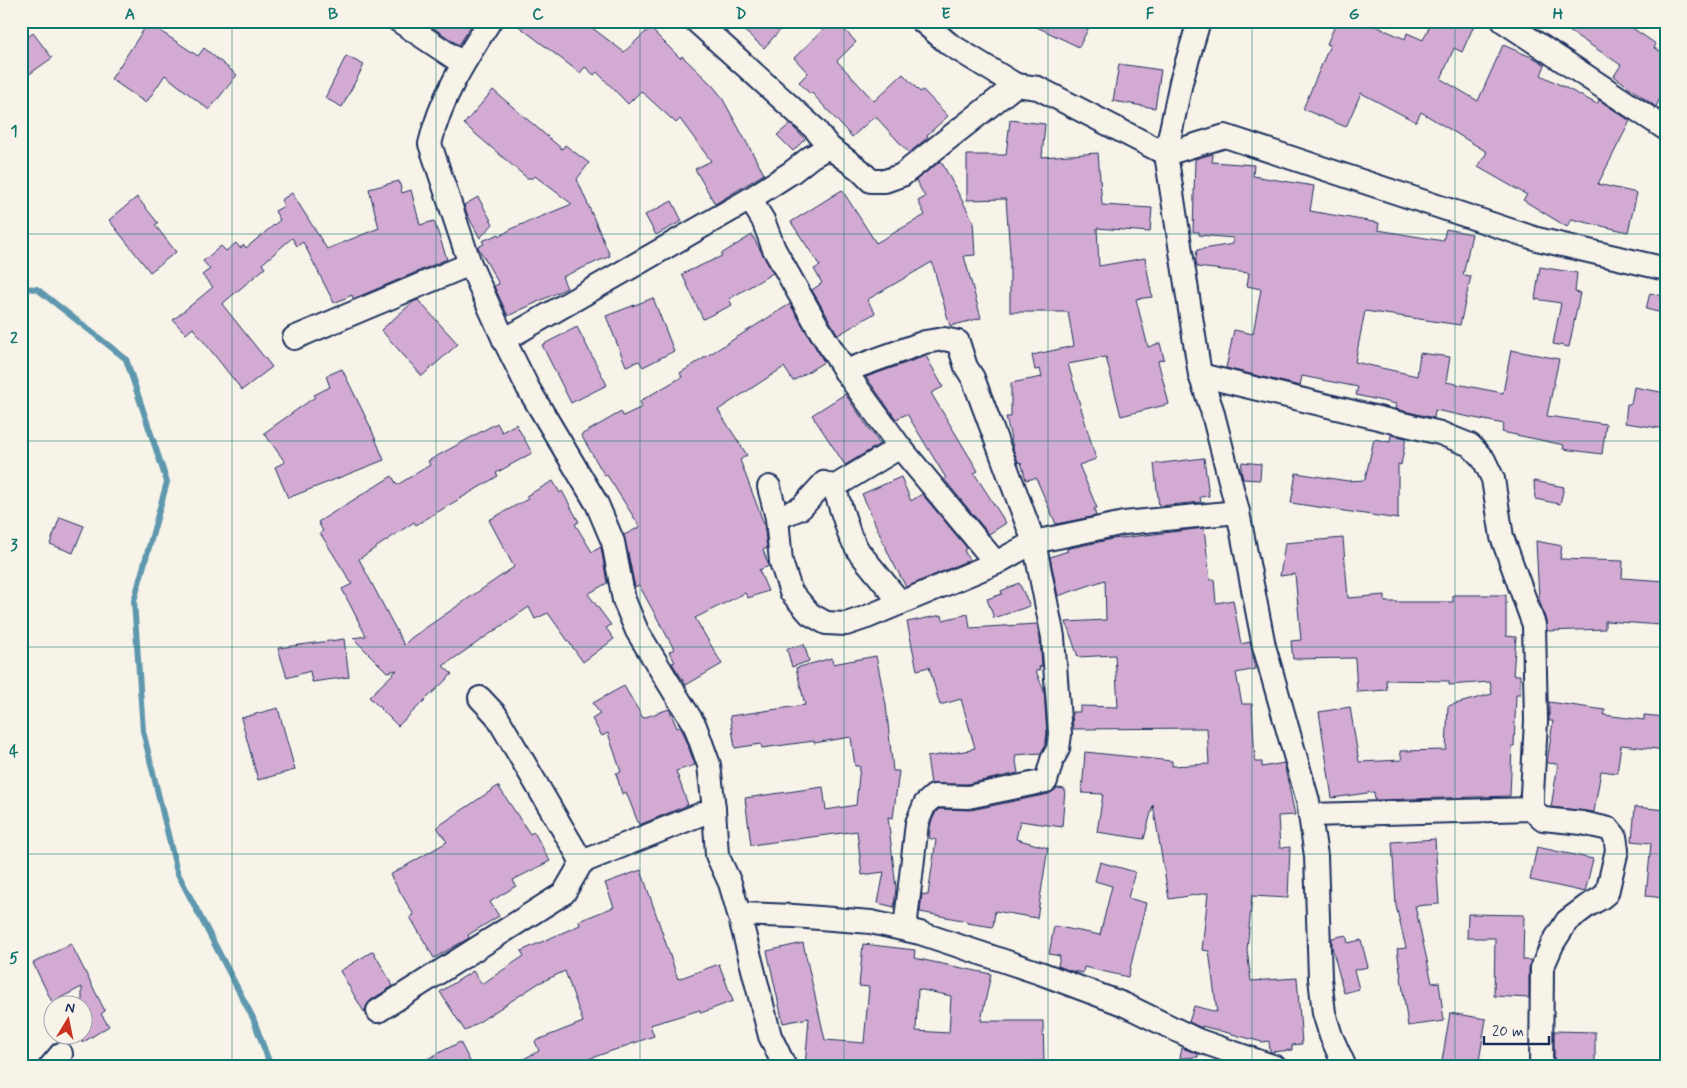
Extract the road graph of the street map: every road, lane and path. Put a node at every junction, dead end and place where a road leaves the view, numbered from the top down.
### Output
1 (399, 21) edge
2 (490, 21) edge
3 (696, 21) edge
4 (922, 21) edge
5 (1199, 21) edge
6 (1503, 21) edge
7 (462, 64) junction
8 (1016, 85) junction
9 (1666, 129) edge
10 (829, 147) junction
11 (1166, 154) junction
12 (750, 198) junction
13 (470, 264) junction
14 (1666, 269) edge
15 (294, 338) dead end
16 (504, 340) junction
17 (845, 371) junction
18 (1200, 375) junction
19 (900, 447) junction
20 (769, 487) dead end
21 (834, 487) junction
22 (1238, 512) junction
23 (777, 518) junction
24 (1034, 542) junction
25 (996, 563) junction
26 (901, 602) junction
27 (480, 698) dead end
28 (714, 809) junction
29 (1532, 809) junction
30 (1310, 815) junction
31 (582, 862) junction
32 (739, 914) junction
33 (905, 929) junction
34 (378, 1011) dead end
35 (785, 1067) edge
36 (1275, 1067) edge
37 (1344, 1067) edge
38 (1541, 1067) edge

1 - 7 street
2 - 7 street
3 - 10 street
4 - 8 street
5 - 11 street
6 - 9 street
7 - 13 street
8 - 10 street
8 - 11 street
10 - 12 street
11 - 14 street
11 - 18 street
12 - 16 street
12 - 17 street
13 - 15 street
13 - 16 street
16 - 28 street
17 - 19 street
17 - 24 street
18 - 22 street
18 - 29 street
19 - 21 street
19 - 25 street
20 - 23 street
21 - 23 street
21 - 26 street
22 - 24 street
22 - 30 street
23 - 26 street
24 - 25 street
24 - 33 street
25 - 26 street
27 - 31 street
28 - 31 street
28 - 32 street
29 - 30 street
29 - 38 street
30 - 37 street
31 - 34 street
32 - 33 street
32 - 35 street
33 - 36 street

